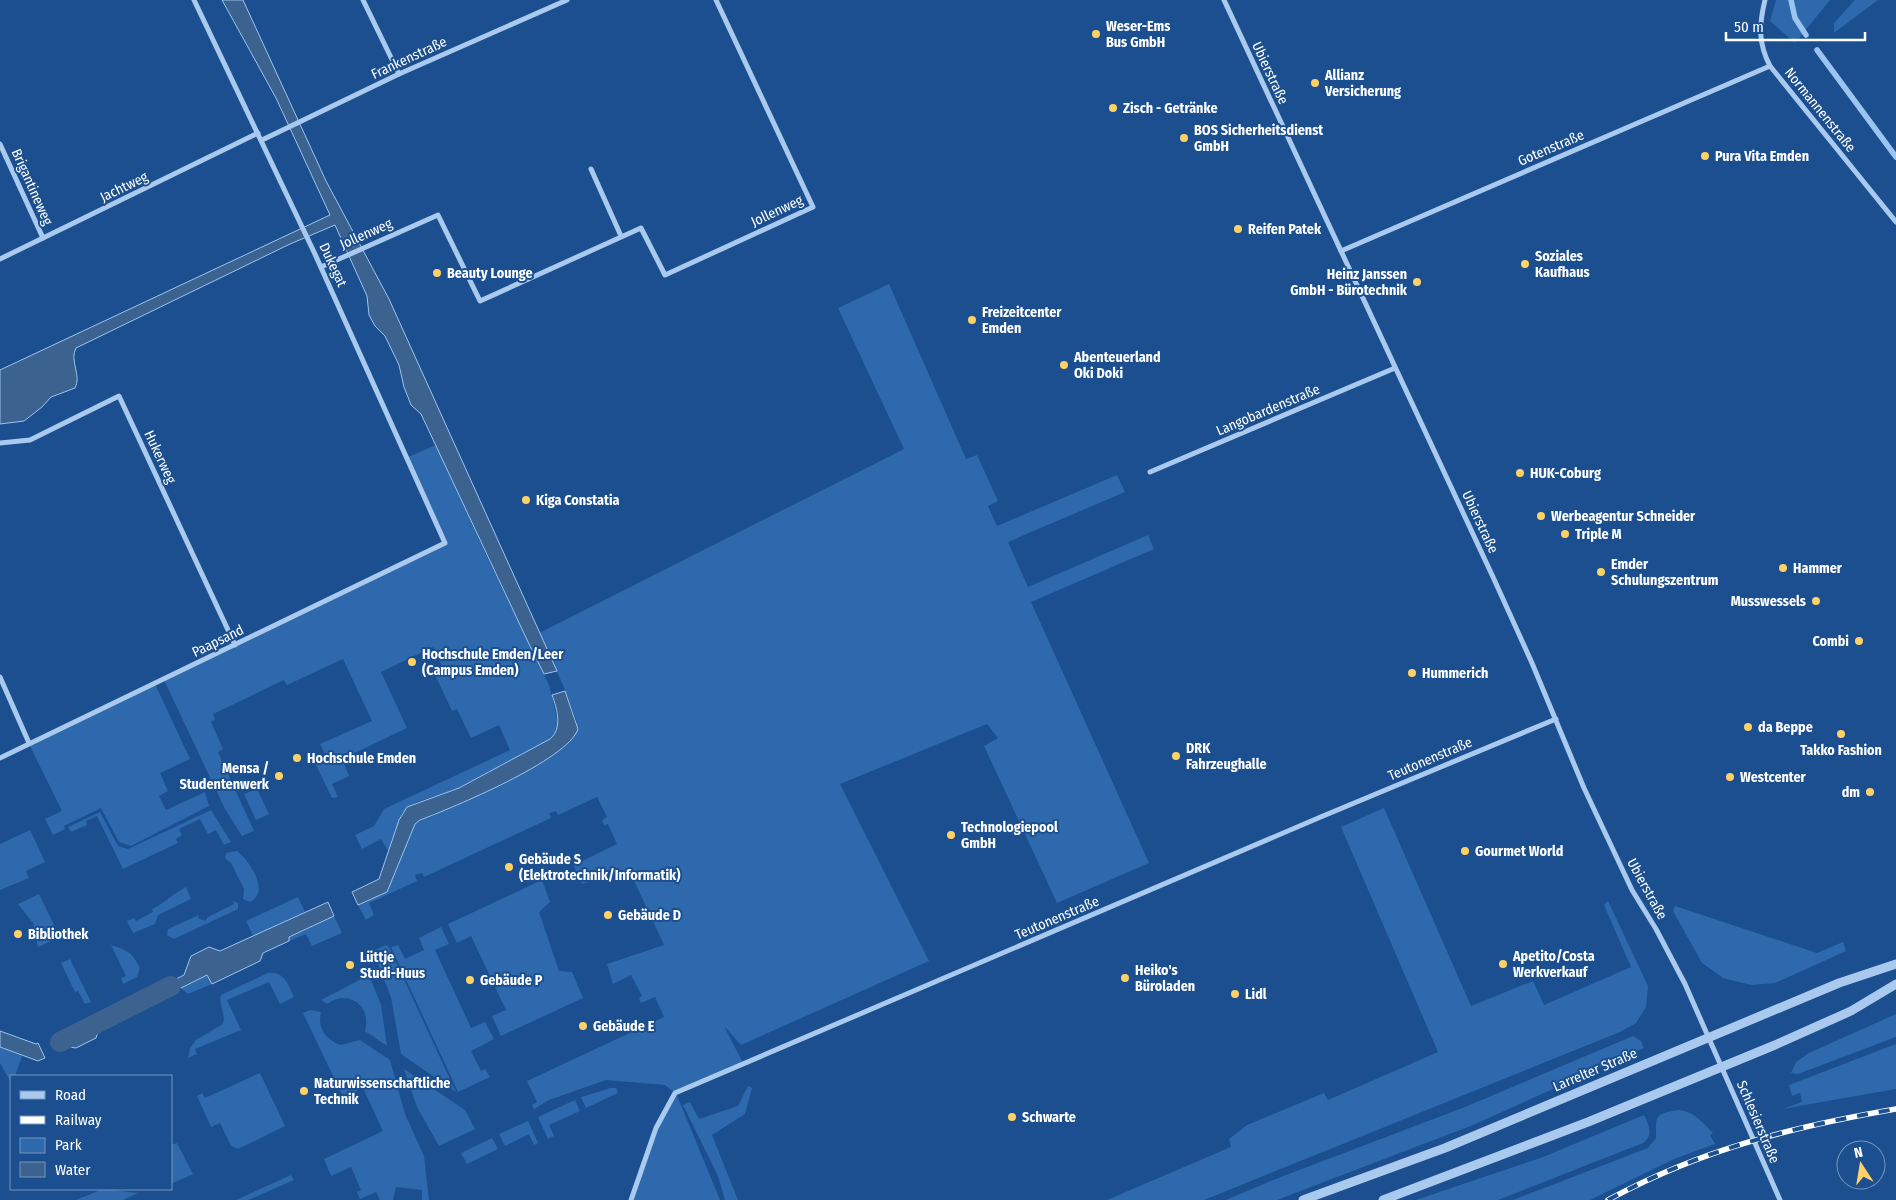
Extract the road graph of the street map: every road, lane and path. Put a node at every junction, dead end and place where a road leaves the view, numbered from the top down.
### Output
1 (194, 0) edge
2 (363, 0) edge
3 (567, 0) edge
4 (716, 0) edge
5 (1224, 0) edge
6 (1765, 0) edge
7 (1770, 66) junction
8 (399, 74) junction
9 (258, 133) junction
10 (262, 140) junction
11 (0, 144) edge
12 (591, 169) dead end
13 (1896, 222) edge
14 (621, 236) junction
15 (43, 238) junction
16 (1341, 251) junction
17 (0, 259) edge
18 (321, 267) junction
19 (1395, 368) junction
20 (0, 443) edge
21 (1150, 472) dead end
22 (445, 543) joint
23 (235, 644) junction
24 (0, 677) edge
25 (1556, 719) junction
26 (29, 744) junction
27 (0, 758) edge
28 (1896, 964) edge
29 (1896, 984) edge
30 (1709, 1037) junction
31 (1716, 1052) joint
32 (1722, 1067) junction
33 (632, 1200) edge
34 (1303, 1200) edge
35 (1383, 1200) edge
36 (1780, 1200) edge

1 - 9 street, Dukegat
2 - 8 street
3 - 8 street, Frankenstraße
4 - 14 street, Jollenweg
5 - 16 street, Ubierstraße
6 - 7 street, Normannenstraße
7 - 13 street, Normannenstraße
7 - 16 street, Gotenstraße
8 - 10 street, Frankenstraße
9 - 10 street, Dukegat
9 - 15 street, Jachtweg
10 - 18 street, Dukegat
11 - 15 street, Brigantineweg
12 - 14 street
14 - 18 street, Jollenweg
15 - 17 street, Jachtweg
16 - 19 street, Ubierstraße
18 - 22 street, Dukegat
19 - 21 street, Langobardenstraße
19 - 25 street, Ubierstraße
20 - 23 street, Hukerweg
22 - 23 street, Paapsand
23 - 26 street, Paapsand
24 - 26 street
25 - 30 street, Ubierstraße
25 - 33 street, Teutonenstraße
26 - 27 street, Paapsand
28 - 30 street, Larrelter Straße
29 - 32 street
30 - 31 street, Ubierstraße
30 - 34 street, Larrelter Straße
31 - 32 street, Schlesierstraße
32 - 35 street
32 - 36 street, Schlesierstraße

